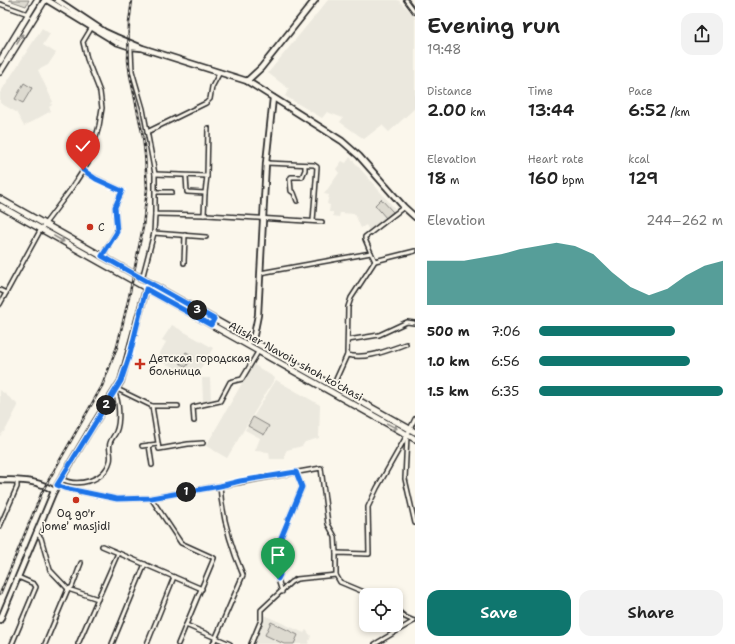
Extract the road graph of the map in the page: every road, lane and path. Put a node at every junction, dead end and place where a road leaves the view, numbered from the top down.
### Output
1 (37, 0) edge
2 (46, 0) edge
3 (57, 0) edge
4 (315, 0) edge
5 (406, 0) edge
6 (0, 4) edge
7 (415, 12) edge
8 (28, 14) junction
9 (93, 26) junction
10 (131, 50) dead end
11 (0, 61) edge
12 (0, 72) edge
13 (220, 72) junction
14 (247, 82) junction
15 (273, 98) junction
16 (208, 128) dead end
17 (148, 132) junction
18 (266, 163) junction
19 (305, 165) junction
20 (83, 170) junction
21 (155, 174) junction
22 (186, 176) junction
23 (207, 176) junction
24 (156, 192) junction
25 (172, 192) dead end
26 (205, 193) junction
27 (0, 200) edge
28 (297, 200) dead end
29 (0, 206) edge
30 (404, 207) junction
31 (155, 214) junction
32 (204, 215) junction
33 (415, 216) edge
34 (262, 218) junction
35 (313, 221) junction
36 (322, 222) dead end
37 (42, 226) junction
38 (154, 233) junction
39 (185, 235) junction
40 (206, 236) dead end
41 (415, 251) edge
42 (371, 253) junction
43 (102, 256) junction
44 (375, 261) junction
45 (184, 263) dead end
46 (260, 273) junction
47 (142, 279) junction
48 (146, 289) junction
49 (0, 290) edge
50 (6, 293) junction
51 (0, 304) edge
52 (214, 319) junction
53 (414, 323) edge
54 (211, 325) junction
55 (250, 340) junction
56 (348, 340) junction
57 (406, 344) dead end
58 (247, 346) junction
59 (258, 352) junction
60 (347, 355) junction
61 (313, 375) junction
62 (310, 380) junction
63 (333, 386) junction
64 (116, 391) junction
65 (152, 406) junction
66 (178, 406) dead end
67 (370, 407) junction
68 (379, 412) junction
69 (367, 413) junction
70 (376, 418) junction
71 (415, 418) edge
72 (194, 421) dead end
73 (412, 431) edge
74 (407, 435) junction
75 (415, 439) edge
76 (204, 443) dead end
77 (158, 444) junction
78 (149, 445) junction
79 (142, 446) dead end
80 (398, 450) junction
81 (406, 455) junction
82 (152, 465) dead end
83 (296, 472) junction
84 (61, 479) junction
85 (0, 480) edge
86 (17, 480) junction
87 (57, 485) junction
88 (220, 486) junction
89 (54, 491) junction
90 (151, 498) junction
91 (415, 523) edge
92 (0, 526) edge
93 (36, 533) junction
94 (102, 546) dead end
95 (118, 553) junction
96 (336, 553) junction
97 (81, 563) dead end
98 (145, 564) junction
99 (336, 575) junction
100 (18, 577) junction
101 (174, 578) junction
102 (68, 589) junction
103 (202, 589) junction
104 (359, 590) edge
105 (282, 592) junction
106 (98, 600) junction
107 (403, 615) edge
108 (0, 620) edge
109 (415, 622) edge
110 (186, 625) junction
111 (215, 638) junction
112 (12, 644) edge
113 (45, 644) edge
114 (78, 644) edge
115 (112, 644) edge
116 (147, 644) edge
117 (178, 644) edge
118 (213, 644) edge
119 (230, 644) edge
120 (251, 644) edge
121 (375, 644) edge

1 - 8 main road
2 - 9 main road
12 -> 2 main road
3 - 9 main road
4 - 14 main road
5 - 7 street
6 - 8 street
8 - 11 main road
9 - 13 main road
9 - 20 street
10 - 17 street
13 - 14 main road
13 - 17 street
14 - 15 main road
15 - 18 main road
15 - 30 main road
16 - 23 street
17 - 21 street
18 - 19 street
18 - 34 main road
19 - 28 street
19 - 35 street
20 - 37 street
20 - 43 street
21 - 22 street
21 - 24 street
22 - 23 street
22 - 26 street
23 - 26 street
24 - 25 street
24 - 31 street
26 - 32 street
27 - 37 main road, Alisher Navoiy shoh ko'chasi
29 - 37 main road, Alisher Navoiy shoh ko'chasi
30 - 33 main road
30 - 42 street
31 - 32 street
31 - 38 street
32 - 34 street
34 - 35 street
34 - 46 main road
35 - 36 street
37 - 43 main road, Alisher Navoiy shoh ko'chasi
37 -> 48 main road, Alisher Navoiy shoh ko'chasi
37 - 50 street
38 - 39 street
38 - 47 street
39 - 40 street
39 - 45 street
41 - 44 street
42 - 44 street
42 - 46 street
43 - 47 main road, Alisher Navoiy shoh ko'chasi
44 - 56 street
46 - 55 main road
47 - 52 main road, Alisher Navoiy shoh ko'chasi
48 - 54 main road, Alisher Navoiy shoh ko'chasi
48 - 64 main road
49 - 50 street
50 - 51 street
52 - 54 main road
52 - 55 main road, Alisher Navoiy shoh ko'chasi
53 - 56 street
54 - 58 main road, Alisher Navoiy shoh ko'chasi
55 - 58 main road
55 - 61 main road, Alisher Navoiy shoh ko'chasi
56 - 60 street
57 - 60 street
58 - 59 main road, Alisher Navoiy shoh ko'chasi
59 - 62 main road, Alisher Navoiy shoh ko'chasi
59 - 72 street
60 - 63 street
61 - 62 main road
61 - 63 main road, Alisher Navoiy shoh ko'chasi
62 - 69 main road, Alisher Navoiy shoh ko'chasi
63 - 67 main road, Alisher Navoiy shoh ko'chasi
64 - 65 street
64 - 84 main road
64 - 84 street
65 - 66 street
65 - 77 street
67 - 68 main road, Alisher Navoiy shoh ko'chasi
67 - 69 main road
68 - 70 main road
68 - 73 main road, Alisher Navoiy shoh ko'chasi
69 - 70 main road, Alisher Navoiy shoh ko'chasi
70 -> 74 main road, Alisher Navoiy shoh ko'chasi
71 - 73 street
73 - 74 street
74 - 75 main road, Alisher Navoiy shoh ko'chasi
74 - 80 street
74 - 81 street
76 - 77 street
77 - 78 street
78 - 79 street
78 - 82 street
80 - 81 street
80 - 96 street
81 - 91 street
83 - 88 street
83 - 96 street
83 - 105 street
84 - 87 main road
85 - 86 main road
86 - 89 main road
86 - 92 street
87 - 89 main road
87 - 90 street
88 - 90 street
88 - 111 street
89 - 93 main road
90 - 103 street
93 - 100 main road
93 - 102 street
94 - 95 street
95 - 98 street
95 - 106 street
96 - 99 street
97 - 102 street
98 - 101 street
98 - 115 street
99 - 104 street
99 - 105 street
100 - 108 main road
100 - 112 street
101 - 103 street
101 - 116 street
102 - 106 street
102 - 113 street
103 - 110 street
105 - 120 street
106 - 114 street
107 - 109 street
109 - 121 street
110 - 111 street
110 - 117 street
111 - 118 street
111 - 119 street

